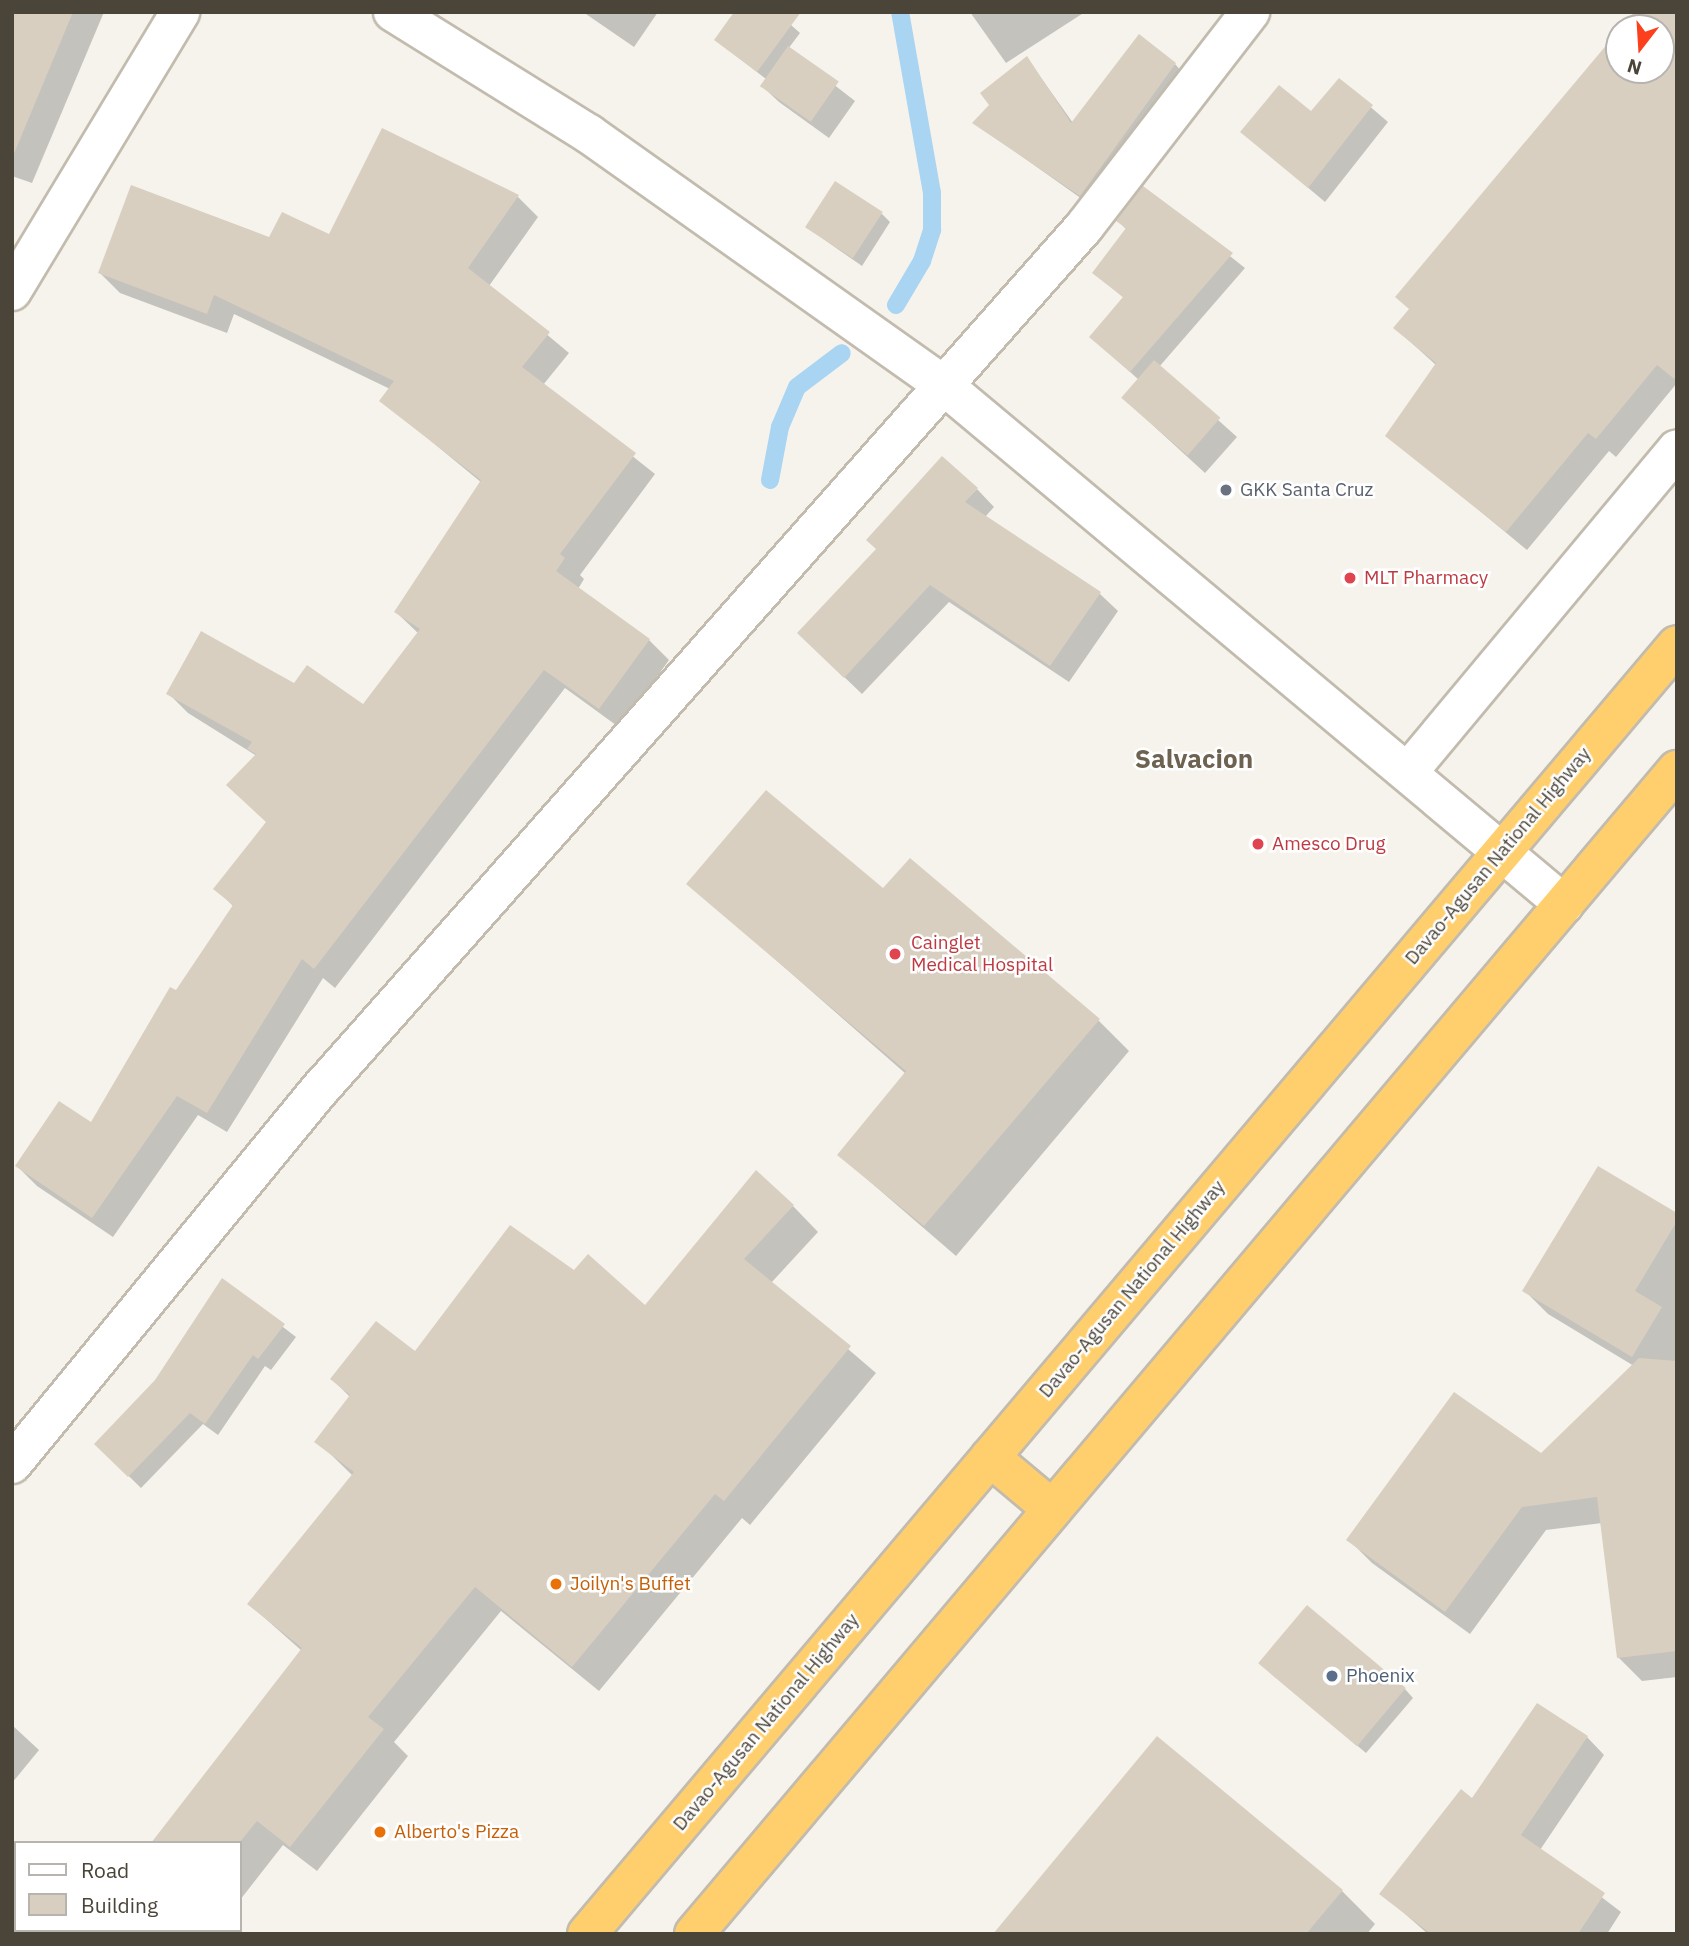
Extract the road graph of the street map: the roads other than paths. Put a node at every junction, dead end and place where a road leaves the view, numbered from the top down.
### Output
1 (180, 12) edge
2 (393, 12) edge
3 (1250, 12) edge
4 (12, 291) edge
5 (942, 384) junction
6 (1677, 449) edge
7 (1673, 658) edge
8 (1677, 770) edge
9 (1408, 772) junction
10 (1502, 852) junction
11 (1564, 904) junction
12 (990, 1457) junction
13 (12, 1464) edge
14 (1052, 1509) junction
15 (587, 1934) edge
16 (694, 1934) edge

1 - 4 street
2 - 5 street
3 - 5 street
5 - 9 street
5 - 13 street
6 - 9 street
7 - 10 highway, Davao-Agusan National Highway
8 - 11 highway
9 - 10 street
10 - 11 street
10 - 12 highway, Davao-Agusan National Highway
11 - 14 highway
12 - 14 highway
12 - 15 highway, Davao-Agusan National Highway
14 - 16 highway

